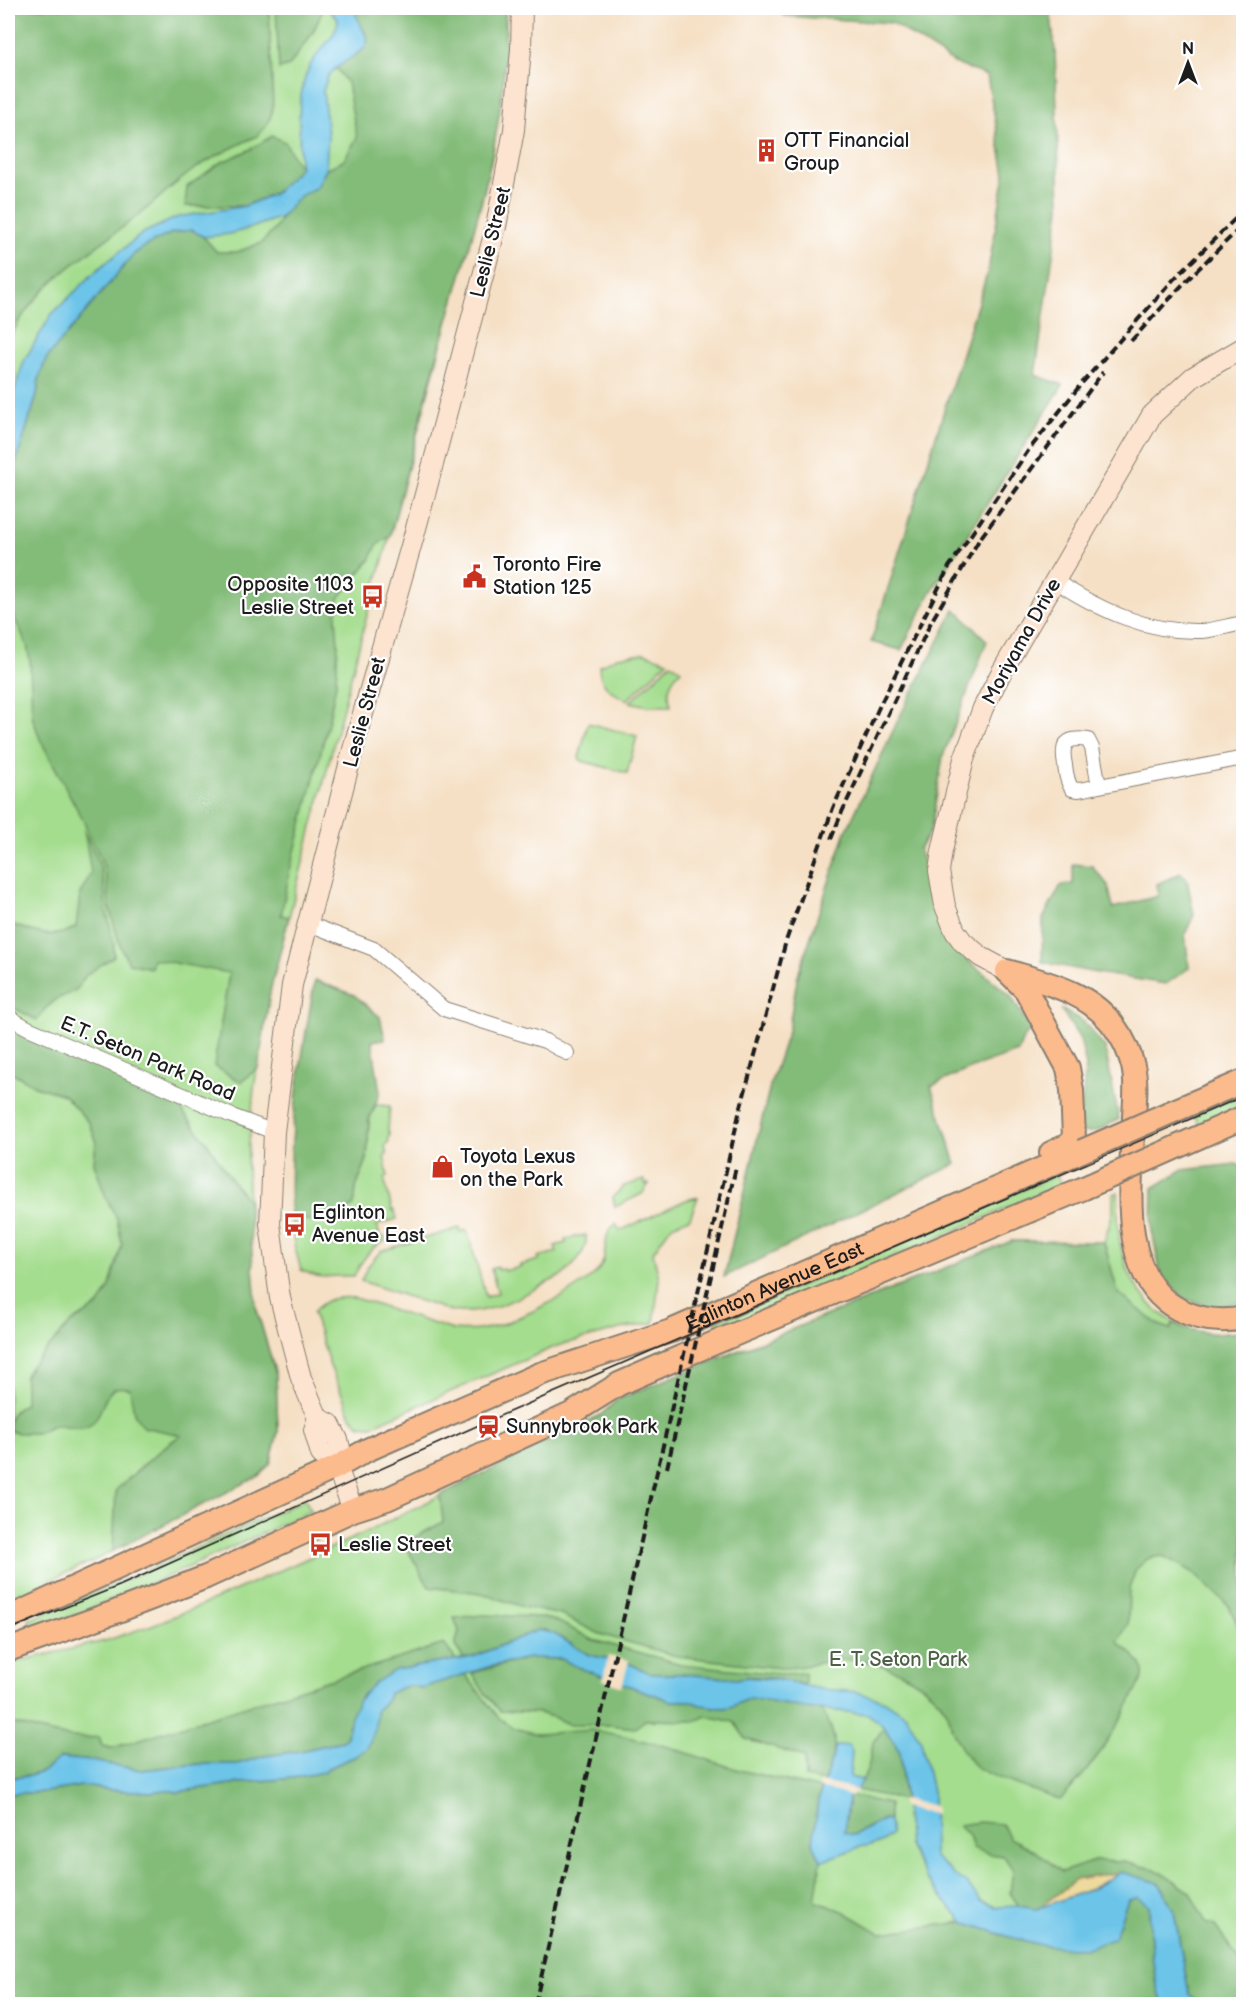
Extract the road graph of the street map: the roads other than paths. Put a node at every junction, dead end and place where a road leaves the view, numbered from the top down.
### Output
1 (522, 8) edge
2 (1243, 350) edge
3 (1055, 581) junction
4 (1244, 623) edge
5 (1244, 758) edge
6 (1099, 786) dead end
7 (309, 924) junction
8 (1007, 971) junction
9 (8, 1017) edge
10 (567, 1053) dead end
11 (1244, 1081) edge
12 (1244, 1117) edge
13 (274, 1132) junction
14 (919, 1223) junction
15 (1244, 1318) edge
16 (337, 1467) junction
17 (353, 1510) junction
18 (8, 1617) edge
19 (8, 1650) edge

1 - 7 main road, Leslie Street
2 - 3 main road, Moriyama Drive
3 - 4 street
3 - 8 main road, Moriyama Drive
5 - 6 street
7 - 10 street
7 - 13 main road, Leslie Street
8 - 14 main road
8 - 15 main road
9 - 13 street, E.T. Seton Park Road
11 - 14 main road, Eglinton Avenue East, bridge
12 - 17 main road, Eglinton Avenue East, bridge
13 - 16 main road, Leslie Street
14 - 16 main road, Eglinton Avenue East
16 - 17 main road, Leslie Street
16 - 18 main road, Eglinton Avenue East
17 - 19 main road, Eglinton Avenue East

